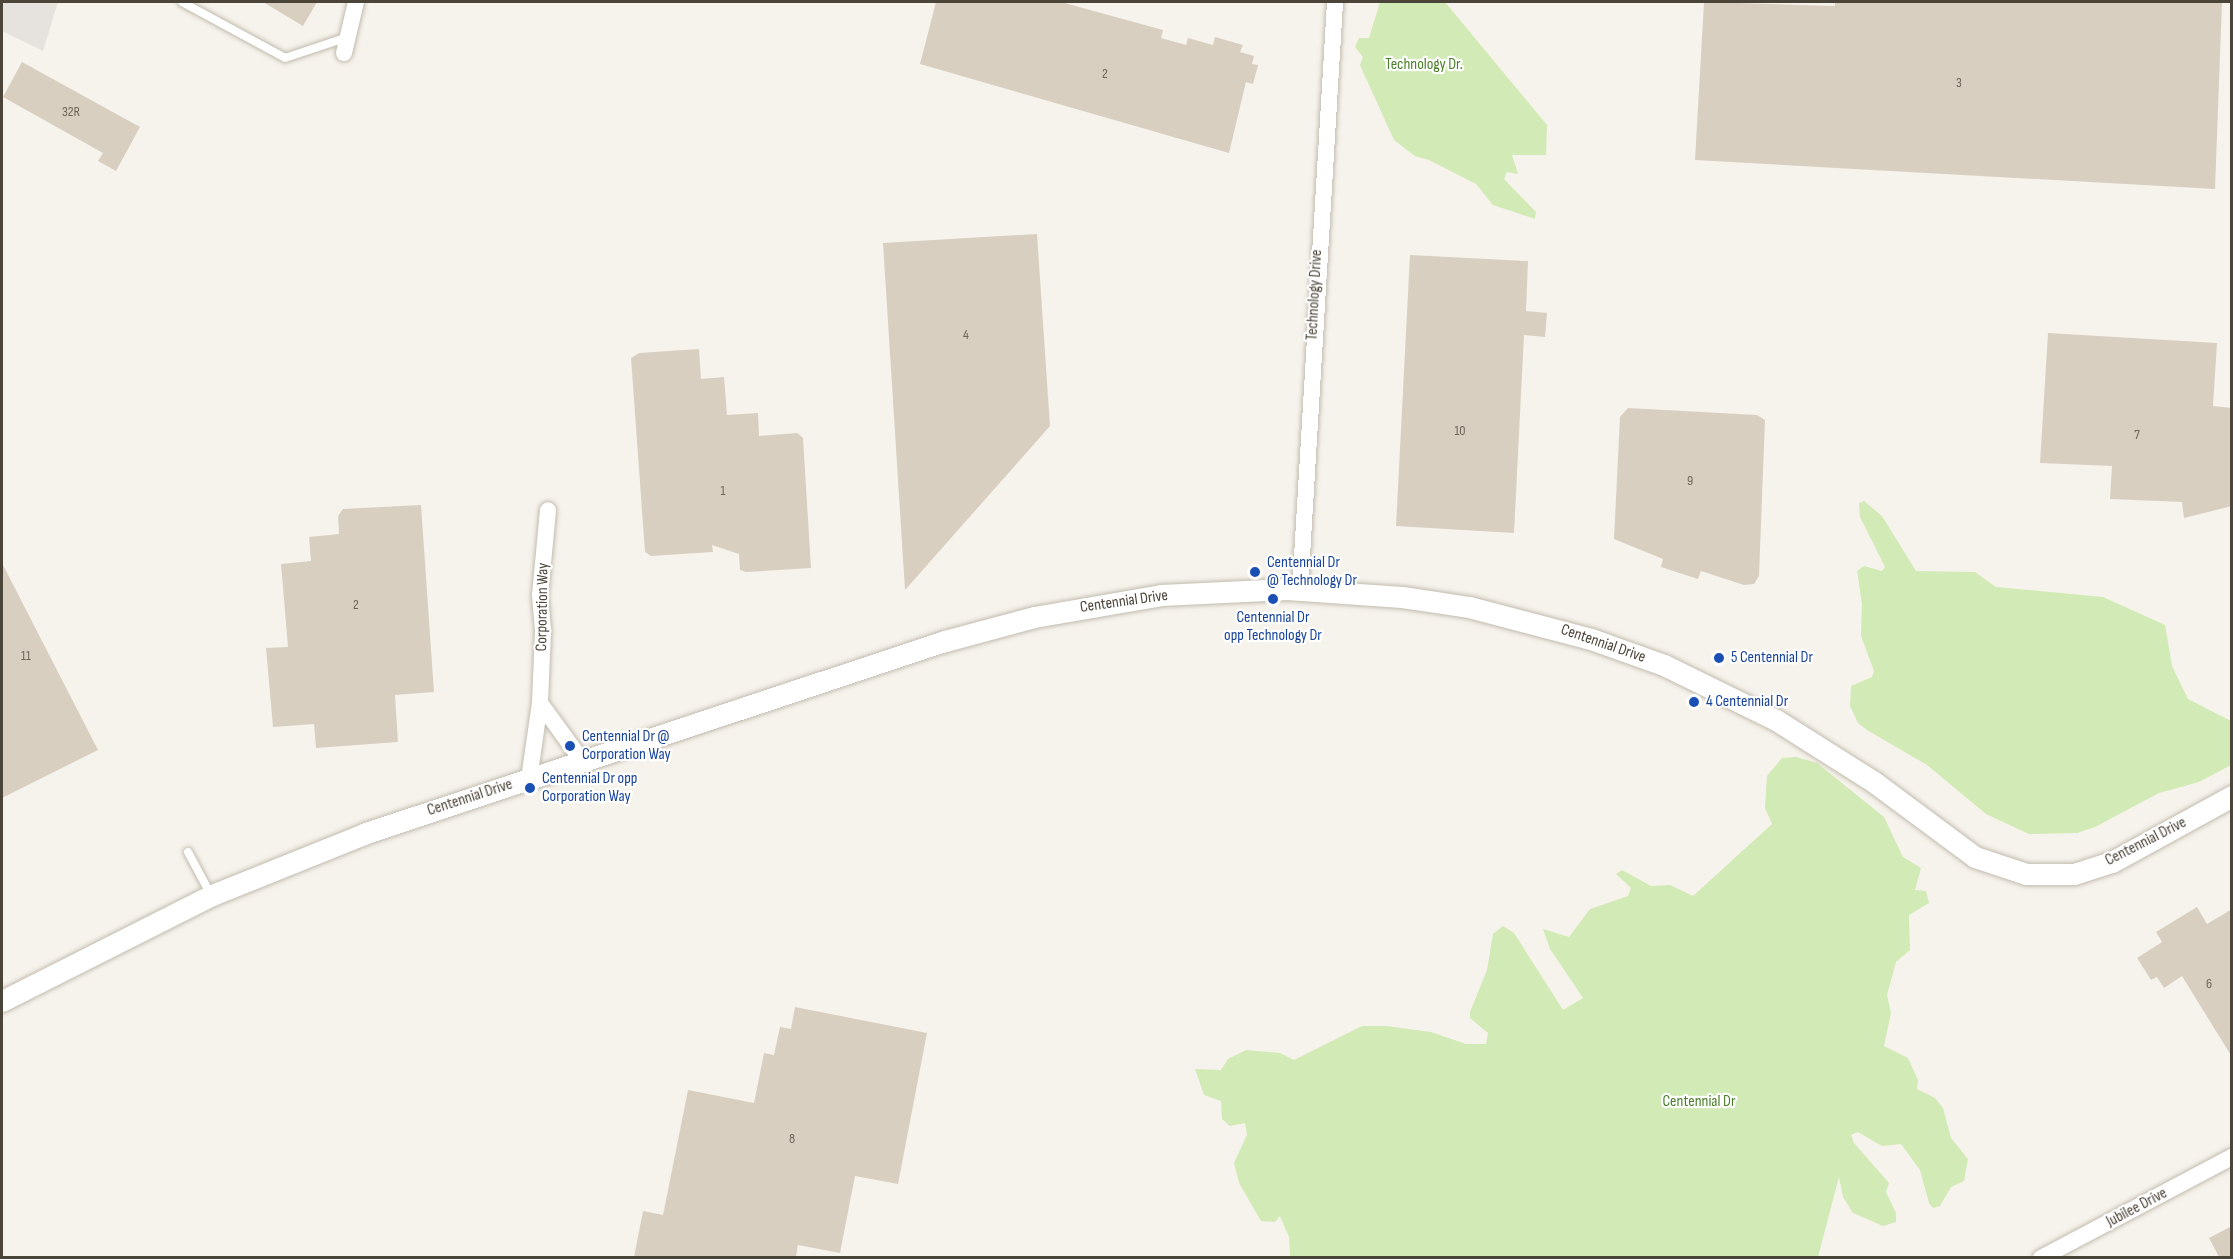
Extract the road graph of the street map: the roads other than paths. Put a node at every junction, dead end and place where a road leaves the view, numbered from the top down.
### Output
1 (182, 2) edge
2 (356, 2) edge
3 (1335, 2) edge
4 (346, 45) joint
5 (548, 510) dead end
6 (1300, 590) junction
7 (540, 703) junction
8 (583, 762) junction
9 (529, 779) junction
10 (2232, 796) edge
11 (188, 852) dead end
12 (212, 896) junction
13 (2, 1001) edge
14 (2232, 1156) edge
15 (2042, 1257) edge

1 - 4 lane
2 - 4 street
3 - 6 street, Technology Drive
5 - 7 street, Corporation Way
6 - 8 street, Centennial Drive
6 - 10 street, Centennial Drive
7 - 8 street
7 - 9 street, Corporation Way
8 - 9 street, Centennial Drive
9 - 12 street, Centennial Drive
11 - 12 lane
12 - 13 street, Centennial Drive
14 - 15 street, Jubilee Drive

